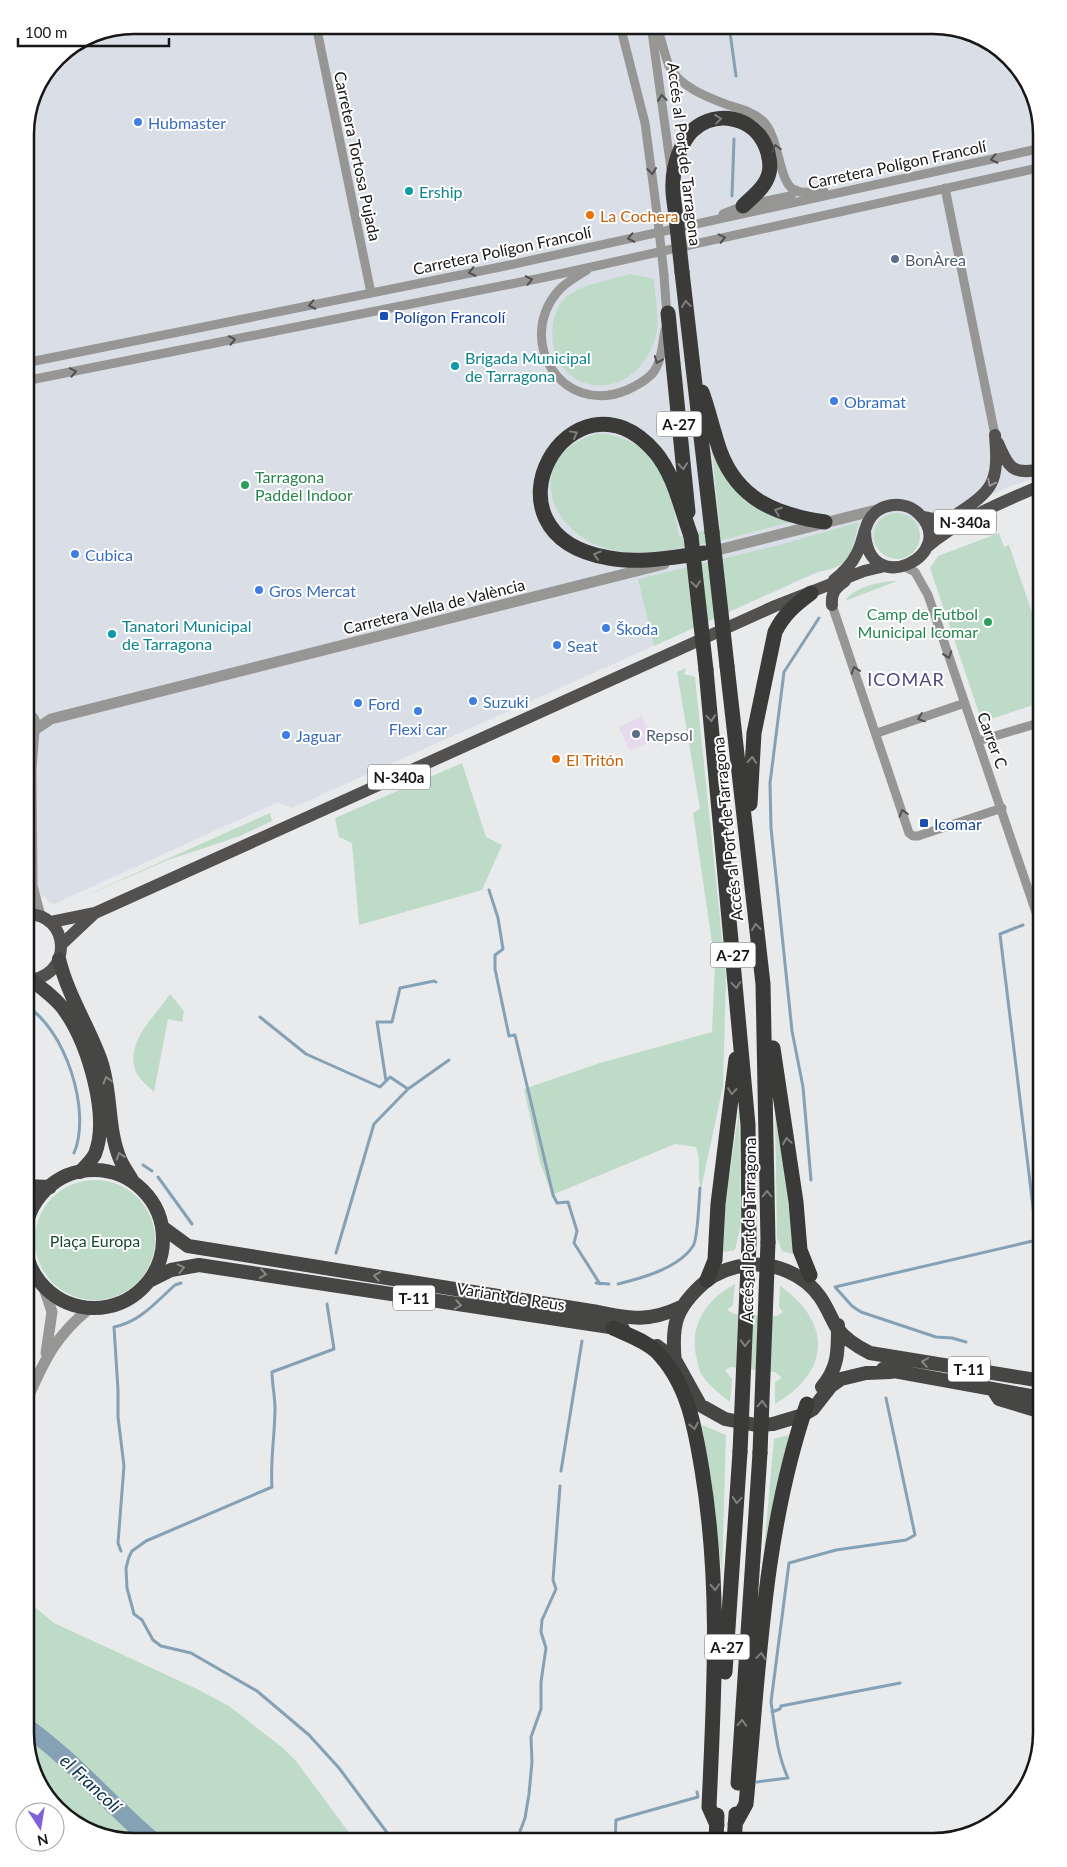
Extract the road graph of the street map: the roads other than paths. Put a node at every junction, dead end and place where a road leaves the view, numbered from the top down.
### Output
1 (318, 34) edge
2 (622, 34) edge
3 (652, 34) edge
4 (660, 34) edge
5 (1033, 150) edge
6 (1033, 169) edge
7 (672, 182) junction
8 (945, 188) junction
9 (796, 190) junction
10 (845, 191) junction
11 (743, 206) junction
12 (705, 222) junction
13 (591, 267) junction
14 (371, 293) junction
15 (668, 313) junction
16 (34, 361) edge
17 (694, 369) junction
18 (34, 379) edge
19 (995, 435) junction
20 (1033, 470) edge
21 (1033, 489) edge
22 (1006, 501) junction
23 (880, 509) junction
24 (954, 516) junction
25 (923, 518) junction
26 (825, 522) junction
27 (865, 532) junction
28 (690, 536) junction
29 (927, 546) junction
30 (704, 553) junction
31 (885, 566) junction
32 (905, 567) junction
33 (851, 577) junction
34 (826, 586) junction
35 (811, 593) junction
36 (832, 605) joint
37 (965, 703) junction
38 (34, 714) edge
39 (51, 718) junction
40 (1033, 725) edge
41 (34, 726) edge
42 (36, 730) junction
43 (877, 733) junction
44 (978, 741) junction
45 (34, 750) edge
46 (1002, 808) junction
47 (34, 889) edge
48 (752, 896) junction
49 (1033, 903) edge
50 (95, 914) junction
51 (34, 916) edge
52 (46, 919) junction
53 (62, 944) junction
54 (59, 960) junction
55 (34, 978) edge
56 (34, 985) edge
57 (764, 1023) junction
58 (740, 1025) junction
59 (80, 1172) junction
60 (133, 1182) junction
61 (34, 1186) edge
62 (50, 1186) junction
63 (34, 1208) edge
64 (162, 1227) junction
65 (34, 1273) edge
66 (706, 1275) junction
67 (810, 1275) junction
68 (149, 1281) junction
69 (43, 1285) junction
70 (681, 1307) junction
71 (90, 1308) junction
72 (598, 1312) junction
73 (838, 1323) junction
74 (613, 1328) junction
75 (55, 1334) junction
76 (675, 1360) junction
77 (891, 1372) junction
78 (832, 1376) junction
79 (1033, 1377) edge
80 (677, 1381) junction
81 (34, 1383) edge
82 (992, 1388) junction
83 (1033, 1396) edge
84 (1033, 1409) edge
85 (805, 1411) junction
86 (736, 1824) junction
87 (717, 1825) junction
88 (717, 1833) edge
89 (735, 1833) edge

1 - 14 street, Carretera Tortosa Pujada
2 -> 15 street, Accés al Port de Tarragona / A-27, bridge
7 -> 3 street, Accés al Port de Tarragona / A-27
9 -> 4 street
5 -> 10 street, Carretera Polígon Francolí
6 - 8 street, Carretera Polígon Francolí
7 -> 11 highway
17 -> 7 highway, Accés al Port de Tarragona / A-27, bridge
13 -> 8 street, Carretera Polígon Francolí
8 - 19 street
9 - 10 street
9 - 11 street
10 - 12 street, Carretera Polígon Francolí
11 - 12 street
12 -> 14 street, Carretera Polígon Francolí
15 -> 13 street
18 -> 13 street, Carretera Polígon Francolí
14 -> 16 street, Carretera Polígon Francolí
15 -> 28 highway, Accés al Port de Tarragona / A-27
26 -> 17 highway
17 - 48 highway, Accés al Port de Tarragona / A-27, bridge
19 - 20 main road
19 -> 24 main road
21 - 22 main road, N-340a
22 - 24 main road, N-340a
22 - 29 main road, N-340a
23 - 25 main road, N-340a
23 - 26 street, Carretera Vella de València
23 - 27 main road, N-340a
24 - 25 main road, N-340a
25 - 29 main road, N-340a
26 - 30 street, Carretera Vella de València
27 - 31 main road
27 - 34 main road, N-340a
30 -> 28 highway
28 -> 58 highway, Accés al Port de Tarragona / A-27, bridge
29 - 32 main road, N-340a
30 - 39 street, Carretera Vella de València
31 - 32 main road, N-340a
31 - 33 main road, N-340a
32 -> 37 street, Carrer C
33 - 34 main road, N-340a
33 - 36 main road
34 - 35 main road, N-340a
48 -> 35 highway
35 - 50 main road, N-340a
43 -> 36 street
37 -> 43 street
37 - 44 street, Carrer C
38 - 39 street, Carretera Vella de València
39 - 42 street, Carretera Vella de València
40 - 44 street
41 - 42 street
42 - 45 street
46 -> 43 street
44 - 46 street, Carrer C
46 - 49 street, Carrer C
47 - 52 street
57 -> 48 highway, Accés al Port de Tarragona / A-27
50 - 52 main road, N-340a
50 - 53 main road, N-340a
51 - 52 main road, N-340a
52 - 53 main road
53 - 54 main road
54 - 55 main road
60 -> 54 highway
56 - 59 highway
67 -> 57 highway
86 -> 57 highway, Accés al Port de Tarragona / A-27, bridge
58 -> 66 highway
58 -> 87 highway, Accés al Port de Tarragona / A-27, bridge
59 - 60 highway, T-11
59 - 62 highway, T-11
60 - 64 highway, T-11
61 - 62 highway, T-11
62 - 63 highway, T-11
64 - 68 highway, T-11
72 -> 64 highway, Variant de Reus / T-11
65 - 69 highway, T-11
66 - 67 highway
66 - 70 highway, T-11
66 - 72 highway
66 - 73 highway, T-11
67 - 73 highway
68 - 71 highway, T-11
68 -> 74 highway, Variant de Reus / T-11
69 - 71 highway, T-11
69 - 75 street
70 - 72 highway, T-11
70 - 76 highway, T-11
71 - 75 street
73 - 78 highway, T-11
79 -> 73 highway, T-11
74 - 76 highway, Variant de Reus / T-11
74 - 80 highway
75 - 81 street
76 - 80 highway
76 - 85 highway, T-11
77 - 78 highway, T-11
77 - 82 highway, T-11
77 - 85 highway
78 - 85 highway, T-11
80 -> 87 highway
82 - 83 highway, T-11
82 - 84 highway
86 -> 85 highway
86 - 89 highway, Accés al Port de Tarragona / A-27
87 - 88 highway, A-27

